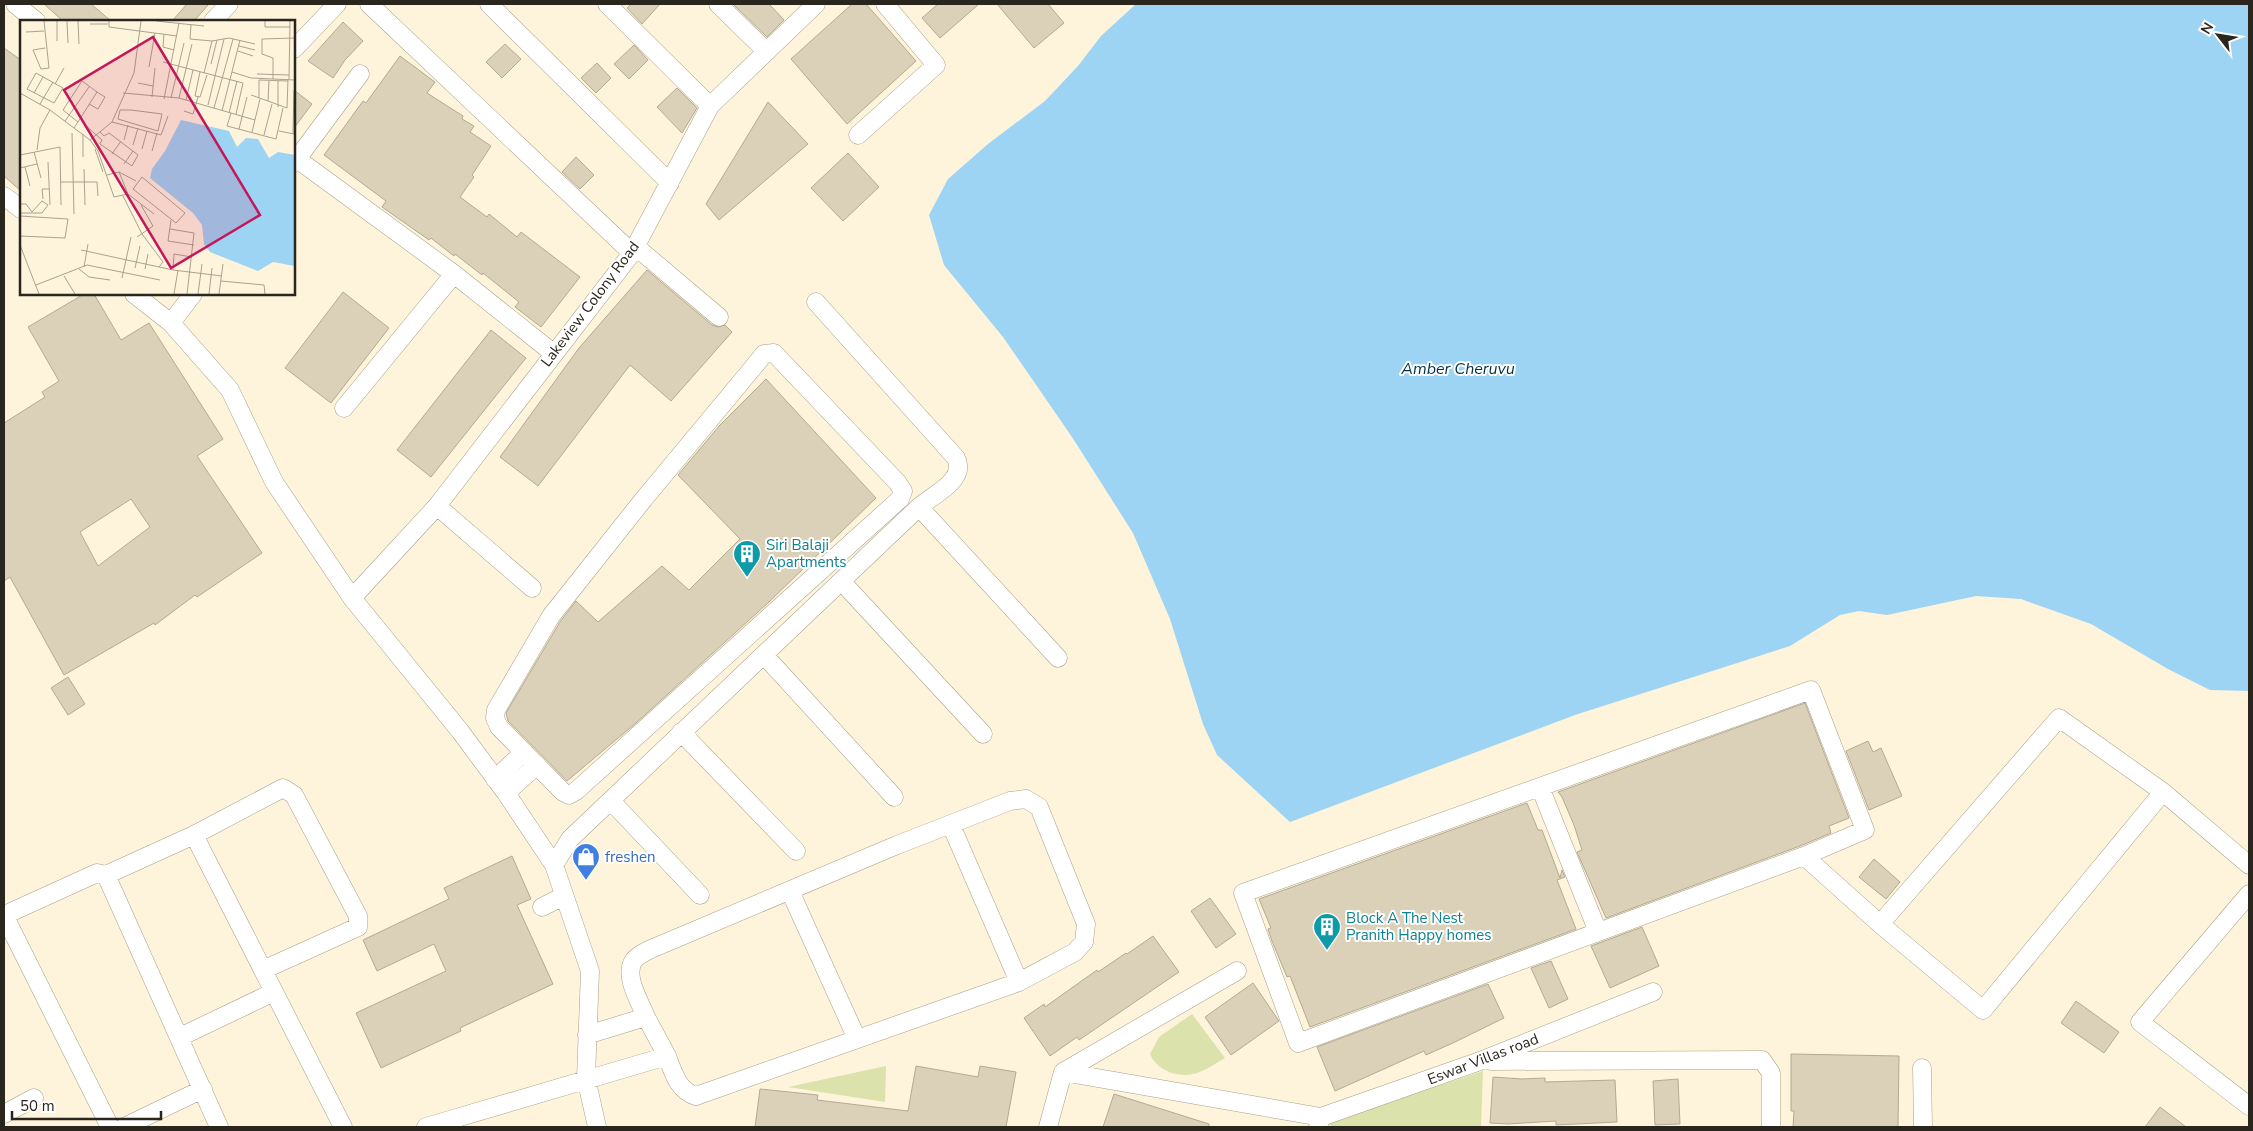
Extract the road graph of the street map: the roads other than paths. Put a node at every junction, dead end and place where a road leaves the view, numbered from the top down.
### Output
1 (15, 4) edge
2 (229, 4) edge
3 (337, 4) edge
4 (368, 4) edge
5 (489, 4) edge
6 (607, 4) edge
7 (718, 4) edge
8 (816, 4) edge
9 (885, 4) edge
10 (35, 20) edge
11 (214, 20) edge
12 (295, 48) edge
13 (766, 51) junction
14 (360, 74) dead end
15 (710, 106) junction
16 (858, 134) dead end
17 (295, 161) edge
18 (670, 183) junction
19 (4, 196) edge
20 (20, 208) edge
21 (633, 249) junction
22 (454, 274) junction
23 (135, 295) edge
24 (192, 295) edge
25 (816, 302) dead end
26 (719, 317) dead end
27 (171, 322) junction
28 (553, 353) junction
29 (344, 408) dead end
30 (437, 506) junction
31 (919, 507) junction
32 (842, 582) junction
33 (532, 588) dead end
34 (352, 598) junction
35 (764, 655) junction
36 (1058, 658) dead end
37 (681, 732) junction
38 (983, 734) dead end
39 (524, 752) junction
40 (537, 764) junction
41 (500, 786) junction
42 (1540, 787) junction
43 (2163, 792) junction
44 (894, 797) dead end
45 (611, 801) junction
46 (951, 825) junction
47 (194, 835) junction
48 (796, 851) dead end
49 (1804, 856) junction
50 (554, 865) junction
51 (2249, 865) edge
52 (106, 875) junction
53 (790, 891) junction
54 (2249, 894) edge
55 (700, 895) dead end
56 (564, 896) junction
57 (542, 907) dead end
58 (1880, 924) junction
59 (1598, 932) junction
60 (263, 970) junction
61 (1238, 971) dead end
62 (1019, 982) junction
63 (274, 992) junction
64 (1653, 992) dead end
65 (646, 1016) junction
66 (587, 1035) junction
67 (180, 1037) junction
68 (857, 1039) junction
69 (667, 1056) junction
70 (1480, 1061) junction
71 (1922, 1068) dead end
72 (1063, 1072) junction
73 (586, 1078) junction
74 (203, 1089) junction
75 (34, 1098) dead end
76 (2249, 1106) edge
77 (4, 1114) edge
78 (1320, 1122) edge
79 (110, 1127) edge
80 (124, 1127) edge
81 (220, 1127) edge
82 (343, 1127) edge
83 (426, 1127) edge
84 (597, 1127) edge
85 (1048, 1127) edge
86 (1770, 1127) edge
87 (1923, 1127) edge

1 - 10 street
2 - 11 street
3 - 12 street
4 - 21 street
5 - 18 street
6 - 15 street
7 - 13 street
8 - 13 street, Lakeview Colony Road
9 - 16 street
13 - 15 street, Lakeview Colony Road
14 - 17 street
15 - 18 street, Lakeview Colony Road
17 - 22 street
18 - 21 street, Lakeview Colony Road
19 - 20 street
21 - 26 street
21 - 28 street, Lakeview Colony Road
22 - 28 street
22 - 29 street
23 - 27 street
24 - 27 street
25 - 31 street
27 - 34 street
28 - 30 street, Lakeview Colony Road
30 - 33 street
30 - 34 street, Lakeview Colony Road
31 - 32 street
31 - 36 street
32 - 35 street
32 - 38 street
34 - 41 street
35 - 37 street
35 - 44 street
37 - 45 street
37 - 48 street
39 - 40 street
39 - 40 street
39 - 41 street
40 - 41 street
41 - 50 street
42 - 49 street
42 - 59 street
42 - 59 street
43 - 51 street
43 - 58 street
43 - 58 street
45 - 50 street
45 - 55 street
46 - 53 street
46 - 62 street
46 - 62 street
47 - 52 street
47 - 60 street
47 - 60 street
49 - 58 street
49 - 59 street
50 - 56 street
52 - 67 street
52 - 79 street
53 - 65 street
53 - 68 street
54 - 76 street
56 - 57 street
56 - 66 street
60 - 63 street
61 - 72 street
62 - 68 street
63 - 67 street
63 - 82 street
64 - 70 street, Eswar Villas road
65 - 66 street
65 - 69 street
66 - 73 street
67 - 74 street
68 - 69 street
69 - 73 street
70 - 78 street, Eswar Villas road
70 - 86 street
71 - 87 street
72 - 78 street
72 - 85 street
73 - 83 street
73 - 84 street
74 - 80 street
74 - 81 street
75 - 77 street

